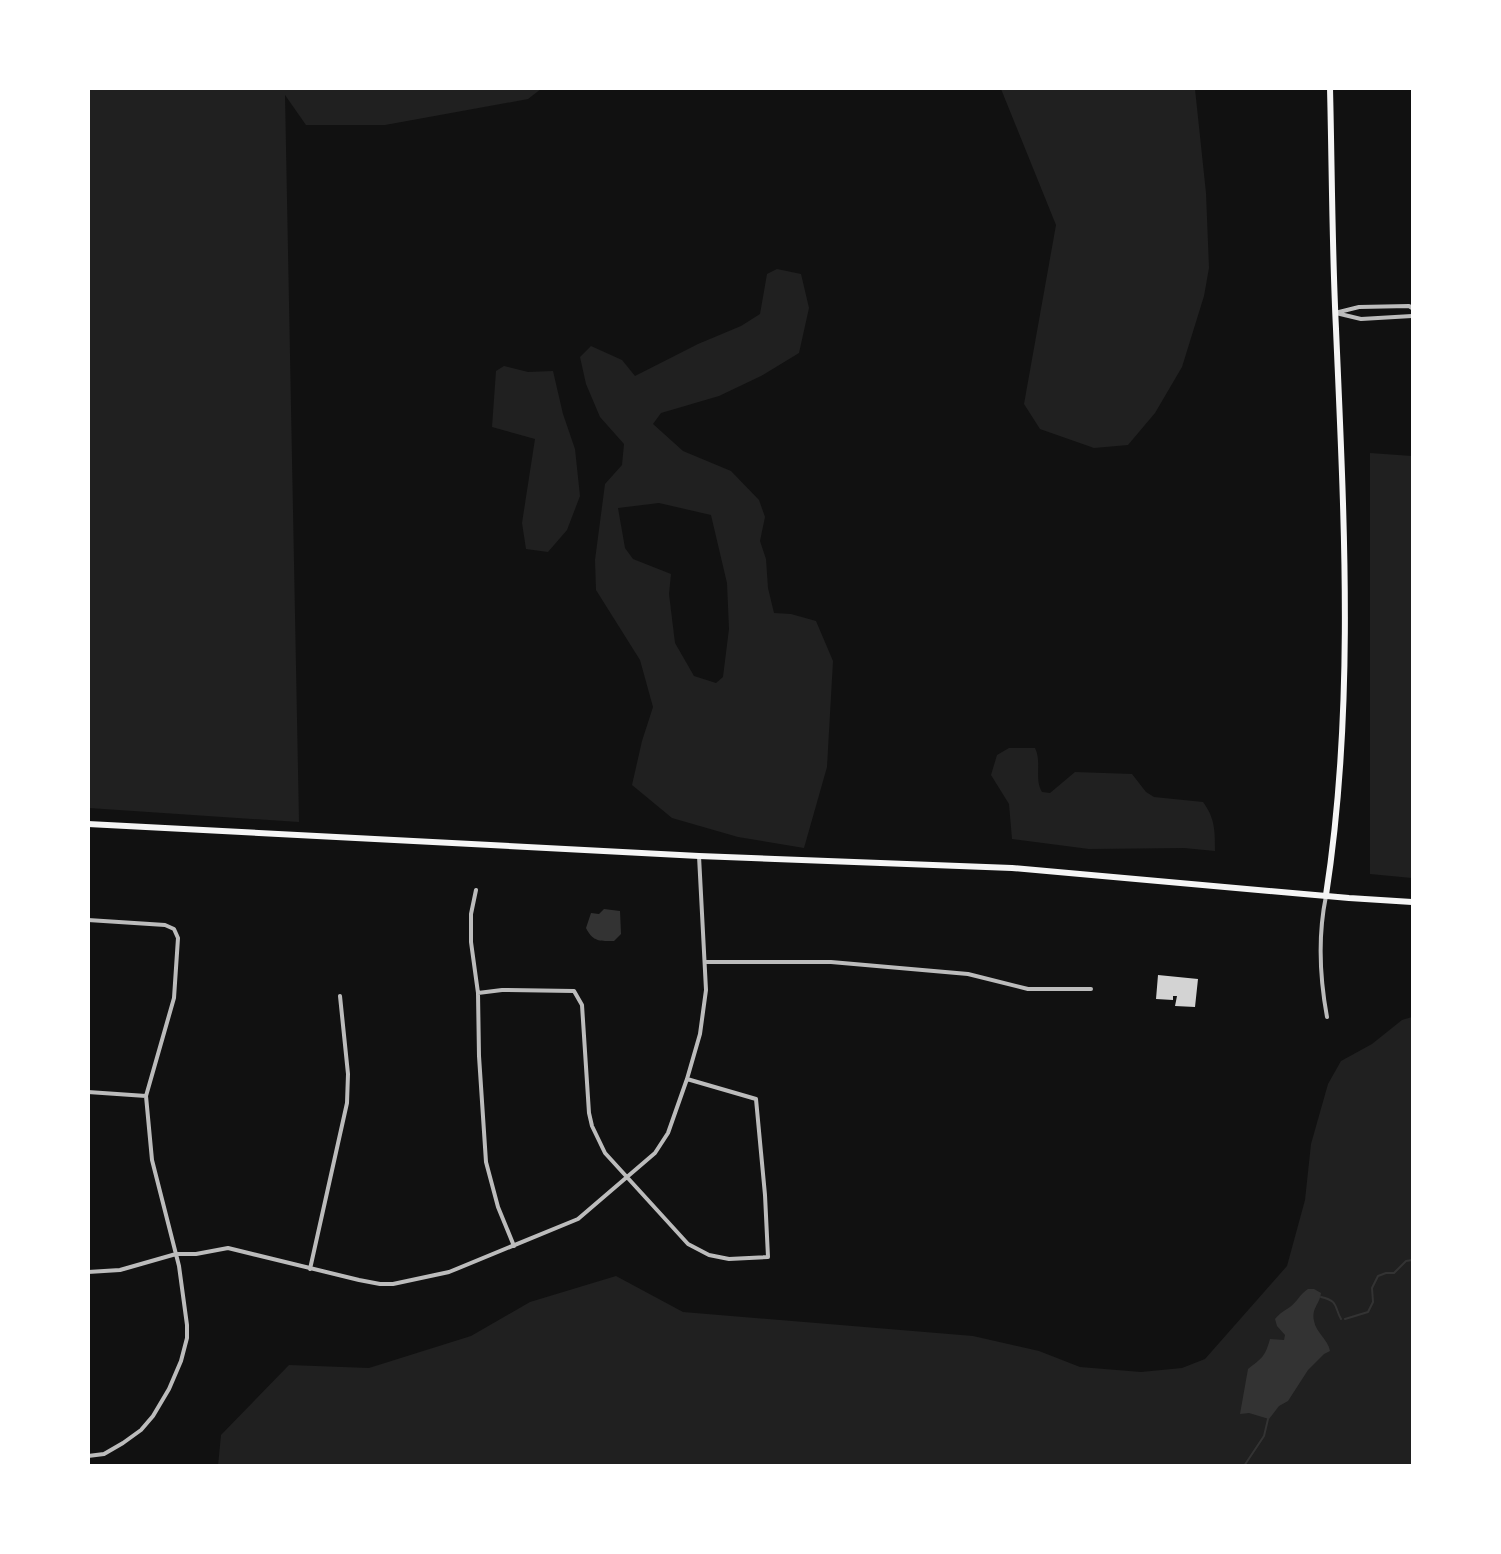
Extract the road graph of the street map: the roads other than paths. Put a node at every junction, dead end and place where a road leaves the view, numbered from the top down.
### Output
1 (1330, 88) edge
2 (1413, 308) edge
3 (1335, 313) junction
4 (1413, 316) edge
5 (88, 824) edge
6 (699, 856) junction
7 (476, 890) dead end
8 (1326, 895) junction
9 (1413, 902) edge
10 (88, 920) edge
11 (705, 962) junction
12 (1091, 989) dead end
13 (478, 993) junction
14 (340, 996) dead end
15 (1328, 1017) dead end
16 (687, 1079) junction
17 (88, 1092) edge
18 (146, 1096) junction
19 (627, 1178) junction
20 (514, 1246) junction
21 (176, 1254) junction
22 (310, 1269) junction
23 (88, 1272) edge
24 (88, 1456) edge

1 - 3 main road
2 - 3 street
3 - 4 street
3 - 8 main road
5 - 6 main road
6 - 8 main road
6 - 11 street
7 - 13 street
8 - 9 main road
8 - 15 street
10 - 18 street
11 - 12 street
11 - 16 street
13 - 19 street
13 - 20 street
14 - 22 street
16 - 19 street
16 - 19 street
17 - 18 street
18 - 21 street
19 - 20 street
20 - 22 street
21 - 22 street
21 - 23 street
21 - 24 street

